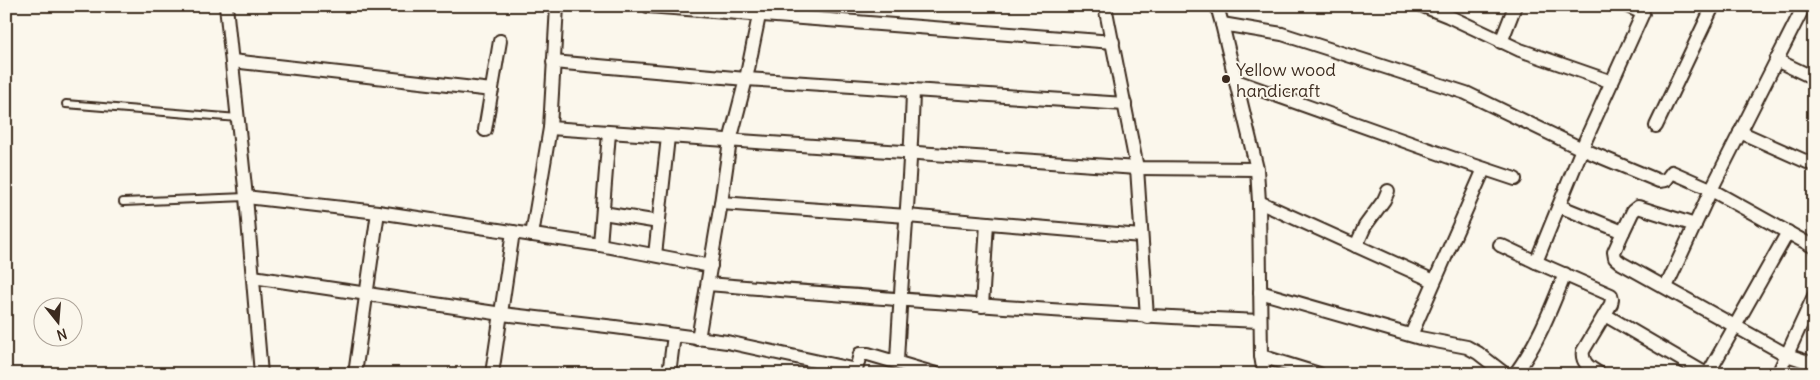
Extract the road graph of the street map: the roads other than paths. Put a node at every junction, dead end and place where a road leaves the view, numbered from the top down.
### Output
1 (226, 6) edge
2 (557, 6) edge
3 (648, 6) edge
4 (1105, 6) edge
5 (1217, 6) edge
6 (1423, 6) edge
7 (1515, 6) edge
8 (1627, 6) edge
9 (1712, 6) edge
10 (1804, 6) edge
11 (1644, 9) edge
12 (760, 10) edge
13 (1222, 24) junction
14 (500, 41) dead end
15 (1113, 42) junction
16 (1501, 42) junction
17 (1776, 60) junction
18 (232, 61) junction
19 (552, 62) junction
20 (1814, 78) edge
21 (746, 79) junction
22 (1236, 81) junction
23 (1612, 82) junction
24 (492, 90) junction
25 (913, 90) junction
26 (66, 104) dead end
27 (1125, 104) junction
28 (238, 118) junction
29 (1656, 126) dead end
30 (550, 128) junction
31 (485, 130) dead end
32 (1740, 132) junction
33 (609, 133) junction
34 (668, 137) junction
35 (730, 141) junction
36 (1582, 149) junction
37 (912, 153) junction
38 (1814, 165) edge
39 (1137, 168) junction
40 (1257, 169) junction
41 (1484, 169) junction
42 (1515, 179) dead end
43 (1711, 190) junction
44 (1388, 191) dead end
45 (246, 197) junction
46 (123, 202) dead end
47 (1259, 202) junction
48 (721, 203) junction
49 (1558, 206) junction
50 (378, 212) junction
51 (603, 213) junction
52 (908, 216) junction
53 (659, 222) junction
54 (987, 223) junction
55 (1694, 225) junction
56 (513, 232) junction
57 (1623, 232) junction
58 (1788, 232) junction
59 (532, 235) junction
60 (1141, 236) junction
61 (600, 245) junction
62 (1500, 245) dead end
63 (1356, 246) junction
64 (1814, 247) edge
65 (656, 256) junction
66 (1536, 262) junction
67 (711, 266) junction
68 (1565, 274) junction
69 (253, 277) junction
70 (1434, 281) junction
71 (708, 284) junction
72 (1666, 287) junction
73 (1260, 292) junction
74 (366, 293) junction
75 (1814, 296) edge
76 (899, 299) junction
77 (982, 306) junction
78 (502, 314) junction
79 (1605, 315) junction
80 (1147, 317) junction
81 (1260, 321) junction
82 (1735, 327) junction
83 (674, 335) junction
84 (1410, 335) junction
85 (698, 339) junction
86 (1787, 355) junction
87 (1261, 356) junction
88 (897, 362) junction
89 (1814, 364) edge
90 (855, 372) edge
91 (261, 374) edge
92 (355, 374) edge
93 (492, 374) edge
94 (669, 374) edge
95 (936, 374) edge
96 (1264, 374) edge
97 (1319, 374) edge
98 (1505, 374) edge
99 (1515, 374) edge
100 (1600, 374) edge
101 (1707, 374) edge
102 (1778, 374) edge

1 - 18 street
2 - 19 street
3 - 12 street
4 - 15 street
5 - 13 street
6 - 16 street
7 - 16 street
8 - 11 street
9 - 29 street
10 - 17 street
11 - 23 street
12 - 15 street
12 - 21 street
13 - 22 street
13 - 36 street
14 - 24 street
15 - 27 street
16 - 23 street
17 - 20 street
17 - 32 street
18 - 24 street
18 - 28 street
19 - 21 street
19 - 30 street
21 - 25 street
21 - 35 street
22 - 40 street
22 - 41 street
23 - 36 street
24 - 31 street
25 - 27 street
25 - 37 street
26 - 28 lane
27 - 39 street
28 - 45 street
30 - 33 street
30 - 59 street
32 - 38 street
32 - 43 street
33 - 34 street
33 - 51 street
34 - 35 street
34 - 53 street
35 - 37 street
35 - 48 street
36 - 43 street
36 - 49 street
37 - 39 street
37 - 52 street
39 - 40 street
39 - 60 street
40 - 47 street
41 - 42 street
41 - 70 street
43 - 55 street
43 - 58 street
44 - 63 street
45 - 46 lane
45 - 50 street
45 - 69 street
47 - 63 street
47 - 73 street
48 - 52 street
48 - 67 street
49 - 57 street
49 - 66 street
50 - 56 street
50 - 74 street
51 - 53 street
51 - 61 street
52 - 54 street
52 - 76 street
53 - 65 street
54 - 60 street
54 - 77 street
55 - 57 street
55 - 72 street
56 - 59 street
56 - 78 street
57 - 72 street
58 - 64 street
58 - 82 street
59 - 61 street
60 - 80 street
61 - 65 street
62 - 66 street
63 - 70 street
65 - 67 street
66 - 68 street
67 - 71 street
68 - 79 street
68 - 99 street
69 - 74 street
69 - 91 street
70 - 84 street
71 - 76 street
71 - 85 street
72 - 82 street
73 - 81 street
73 - 84 street
74 - 78 street
74 - 92 street
75 - 86 street
76 - 77 street
76 - 88 street
77 - 80 street
78 - 83 street
78 - 93 street
79 - 100 street
79 - 101 street
80 - 81 street
81 - 87 street
82 - 86 street
82 - 101 street
83 - 85 street
83 - 94 street
84 - 98 street
85 - 90 street
86 - 89 street
86 - 102 street
87 - 96 street
87 - 97 street
88 - 90 street
88 - 95 street

